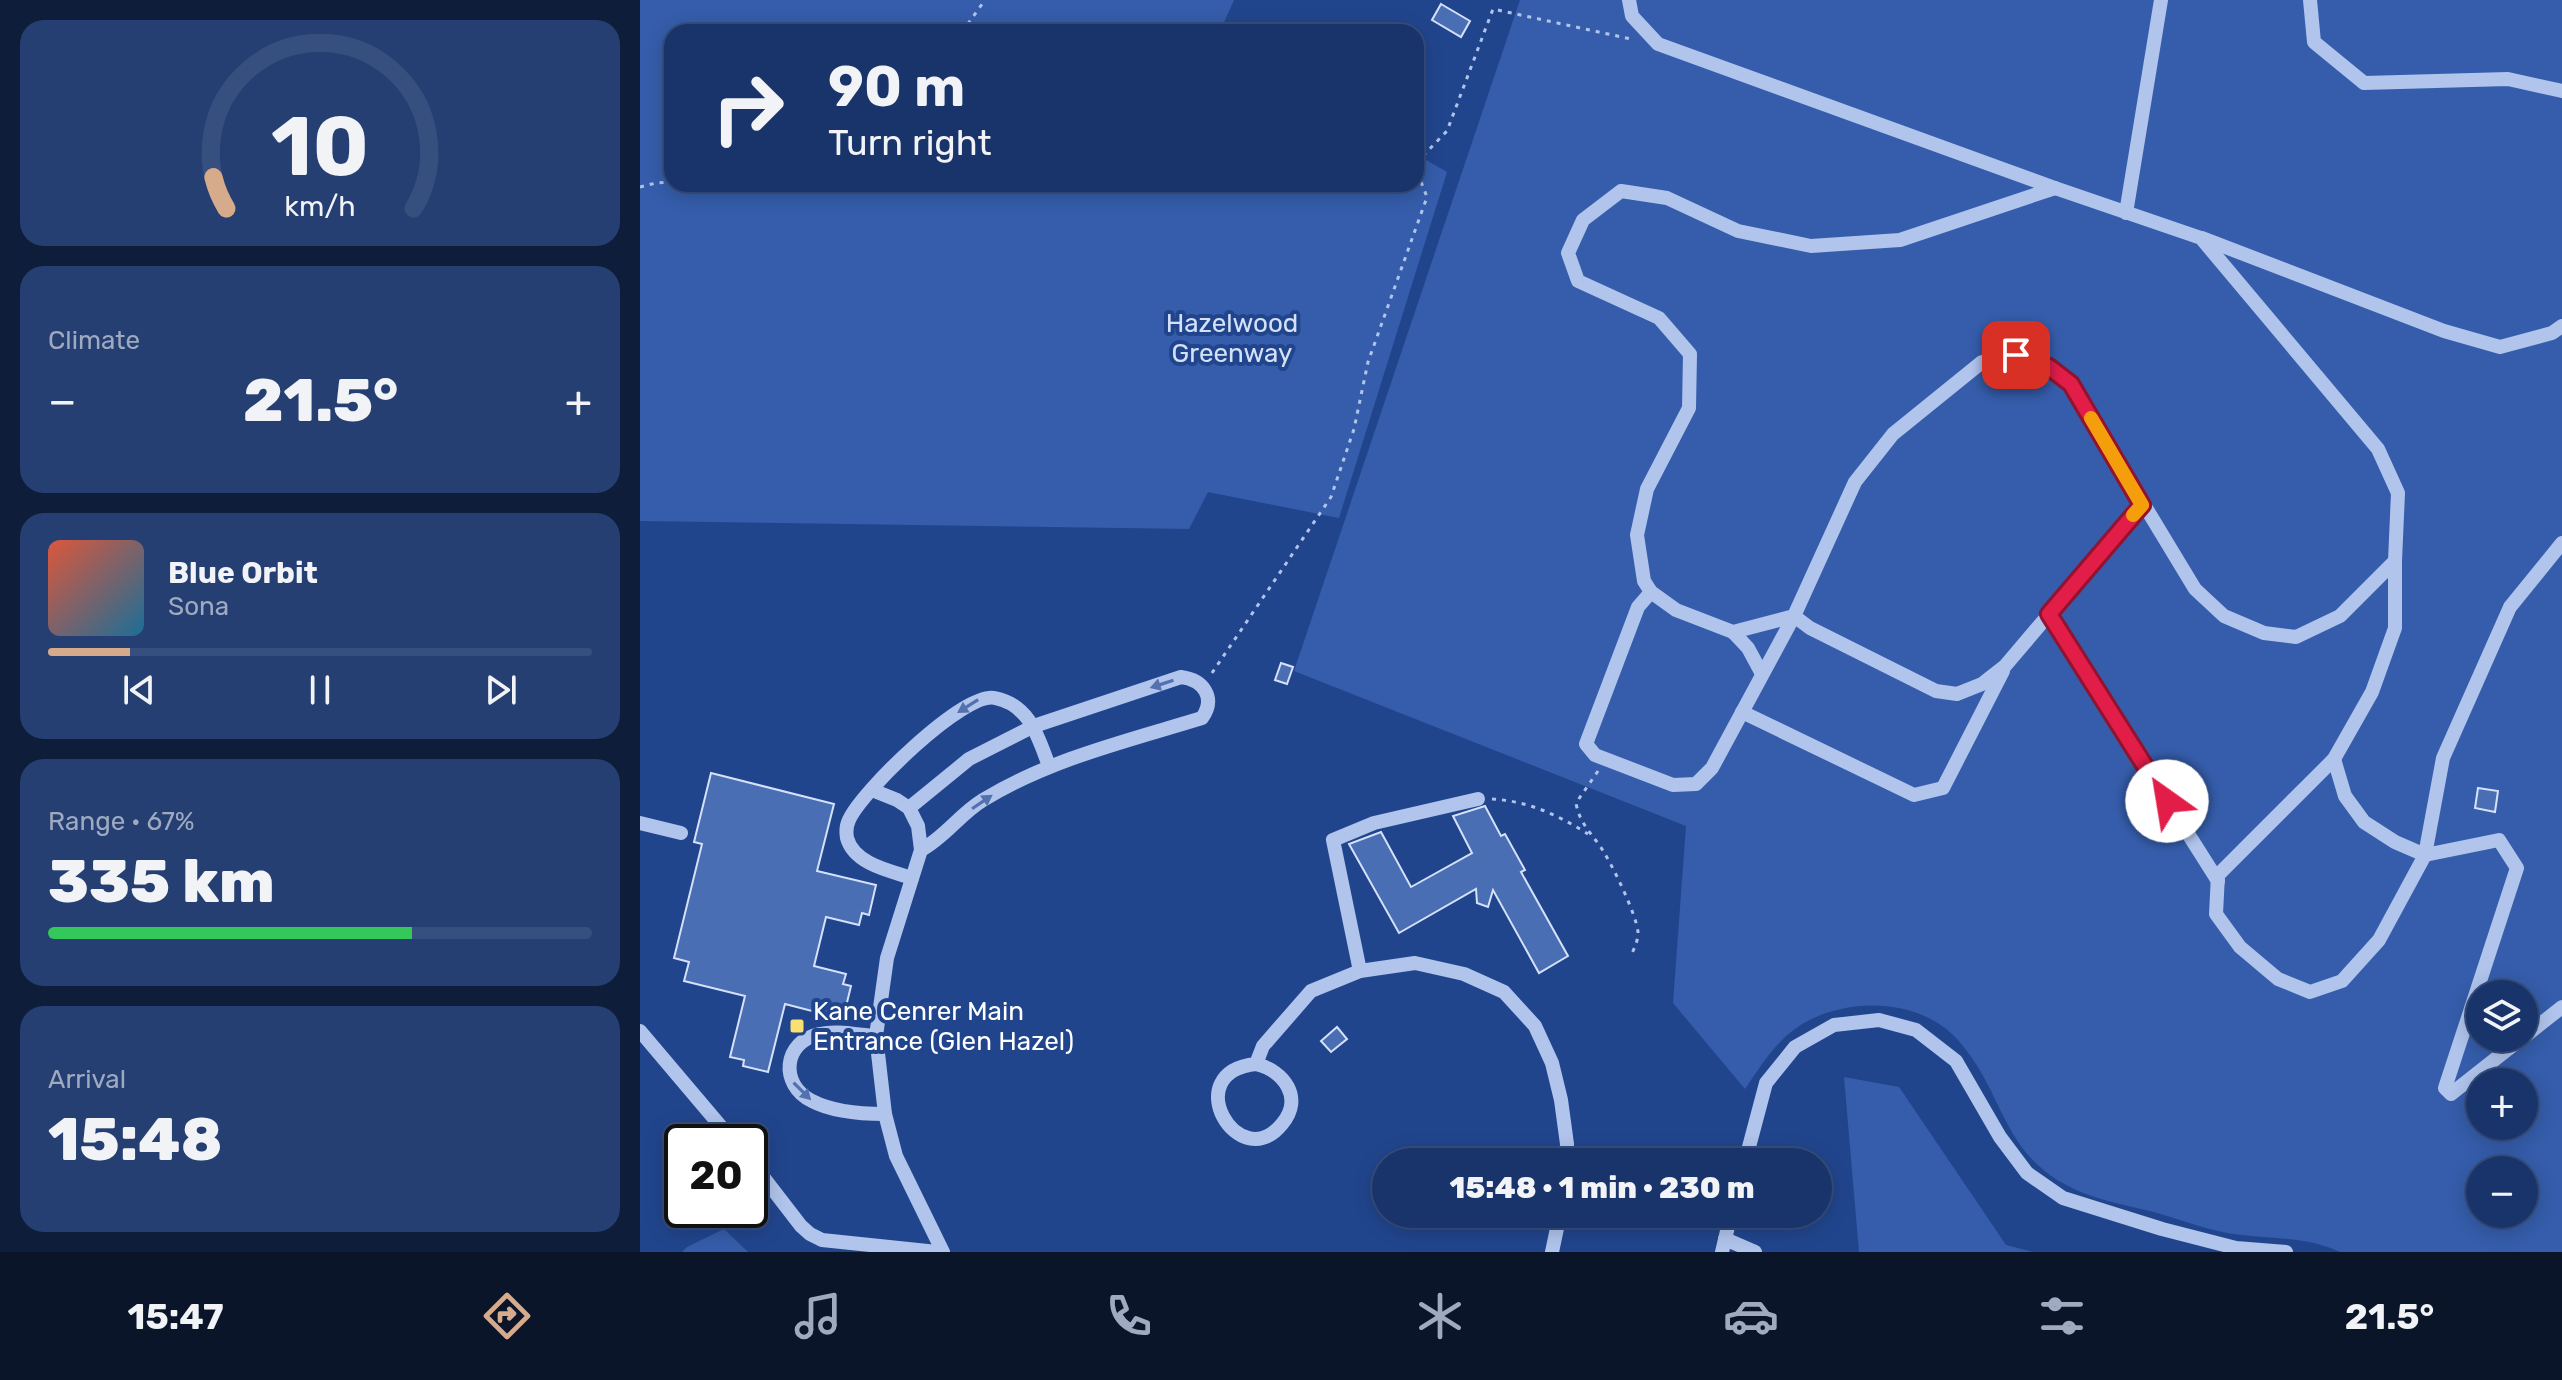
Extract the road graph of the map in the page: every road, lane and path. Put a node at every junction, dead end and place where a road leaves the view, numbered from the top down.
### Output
1 (985, 0) edge
2 (1629, 0) edge
3 (2161, 0) edge
4 (2310, 0) edge
5 (968, 24) edge
6 (1658, 44) junction
7 (2562, 91) edge
8 (1424, 155) edge
9 (664, 182) edge
10 (640, 187) edge
11 (2055, 188) junction
12 (1424, 189) edge
13 (2126, 213) junction
14 (2201, 238) junction
15 (2562, 326) edge
16 (2142, 505) junction
17 (2562, 543) edge
18 (2395, 561) junction
19 (1651, 592) junction
20 (2049, 614) junction
21 (1794, 616) junction
22 (1733, 632) junction
23 (2005, 666) junction
24 (1762, 674) junction
25 (1203, 686) junction
26 (1742, 712) junction
27 (1034, 726) junction
28 (1595, 755) junction
29 (2334, 759) junction
30 (1049, 766) junction
31 (872, 790) junction
32 (1478, 799) joint
33 (909, 808) junction
34 (640, 823) edge
35 (681, 833) dead end
36 (1592, 836) junction
37 (921, 850) junction
38 (2425, 855) junction
39 (912, 878) junction
40 (2218, 881) junction
41 (1631, 955) dead end
42 (1360, 971) junction
43 (2480, 980) edge
44 (2562, 1007) edge
45 (2466, 1024) edge
46 (2538, 1025) edge
47 (640, 1031) edge
48 (876, 1036) junction
49 (2504, 1052) edge
50 (1256, 1064) junction
51 (885, 1114) junction
52 (719, 1124) edge
53 (1567, 1148) edge
54 (1749, 1148) edge
55 (768, 1183) edge
56 (1557, 1228) edge
57 (1724, 1245) edge
58 (940, 1252) edge
59 (1552, 1252) edge
60 (1755, 1252) edge
61 (2286, 1252) edge

1 - 5 path
2 - 6 street
3 - 13 street
4 - 7 street
6 - 8 path
6 - 11 street
9 - 10 path
11 - 13 street
11 - 19 street
12 - 25 path
13 - 14 street
14 - 15 street
14 - 18 street
16 - 18 street
16 - 20 street
16 - 21 street
17 - 38 street
18 - 29 street
19 - 22 street
19 - 28 street
20 - 23 street
20 - 40 street
21 - 22 street
21 - 23 street
21 - 24 street
22 - 24 street
23 - 26 street
24 - 26 street
25 -> 27 street
25 - 30 street
26 - 28 street
27 - 30 street
27 -> 31 street
27 - 33 street
28 - 36 path
29 - 38 street
29 - 40 street
37 -> 30 street
31 - 33 street
31 - 39 street
32 - 36 path
32 - 42 street
33 - 37 street
34 - 35 street
36 - 41 path
37 - 39 street
38 - 40 street
38 - 43 street
39 - 48 street
42 - 50 street
42 - 53 street
44 - 46 street
45 - 49 street
47 - 52 street
48 - 51 street
48 -> 51 street
50 - 50 street
51 - 58 street
54 - 61 street
55 - 58 street
56 - 59 street
57 - 60 street

